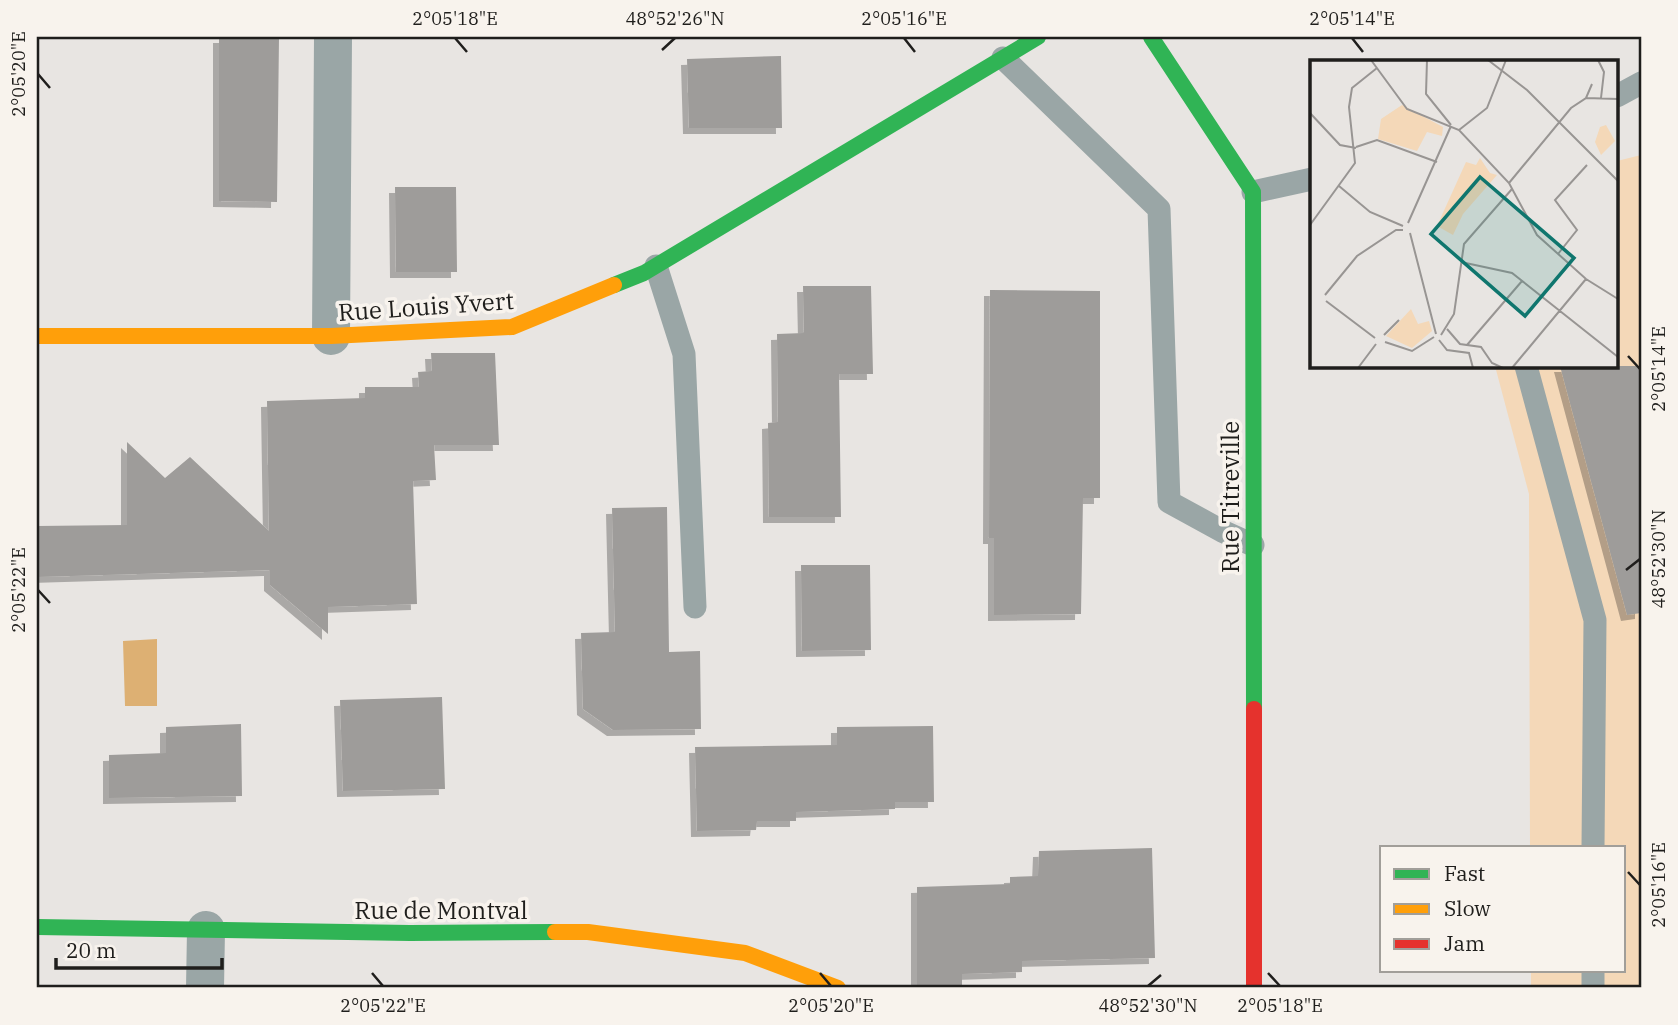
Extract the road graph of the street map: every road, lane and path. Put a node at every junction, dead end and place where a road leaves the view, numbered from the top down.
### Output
1 (333, 37) edge
2 (1038, 37) edge
3 (1151, 37) edge
4 (1003, 58) junction
5 (1641, 83) edge
6 (1618, 95) edge
7 (1310, 179) edge
8 (1253, 192) junction
9 (656, 266) junction
10 (37, 336) edge
11 (331, 336) junction
12 (1527, 368) edge
13 (1253, 545) junction
14 (695, 607) dead end
15 (1594, 846) edge
16 (37, 928) edge
17 (206, 930) junction
18 (205, 988) edge
19 (838, 988) edge
20 (1254, 988) edge

1 - 11 street
2 - 4 street, Rue Louis Yvert
3 - 8 street
4 - 9 street, Rue Louis Yvert
4 - 13 lane
5 - 6 lane
7 - 8 lane
8 - 13 street, Rue Titreville
9 - 11 street, Rue Louis Yvert
9 - 14 lane
10 - 11 street, Rue Louis Yvert
12 - 15 lane
13 - 20 street, Rue Titreville
16 - 17 street, Rue de Montval
17 - 18 street
17 - 19 street, Rue de Montval

